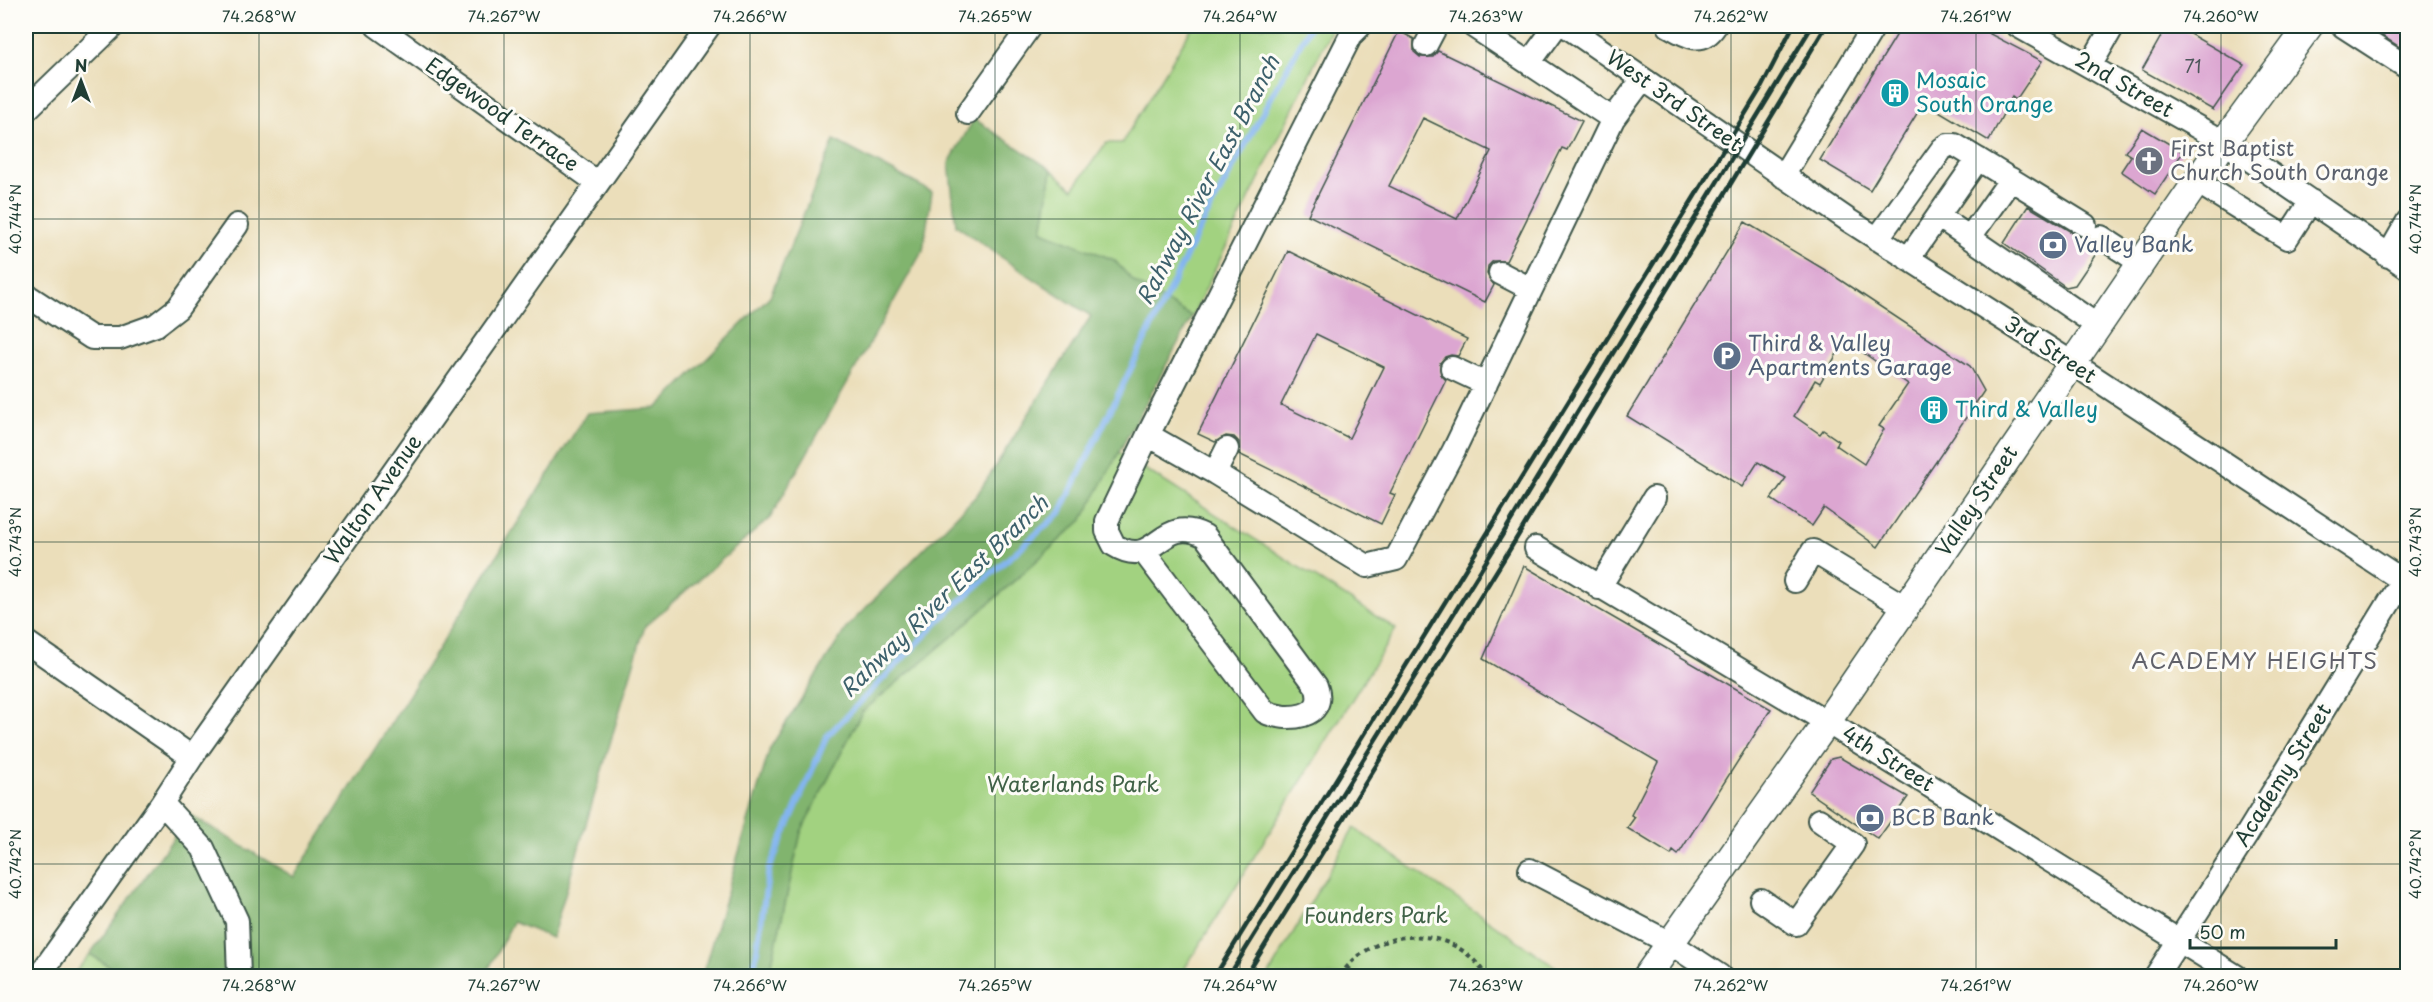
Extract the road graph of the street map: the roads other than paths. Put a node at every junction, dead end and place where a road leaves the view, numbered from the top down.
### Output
1 (113, 26) edge
2 (377, 26) edge
3 (709, 26) edge
4 (1030, 26) edge
5 (1360, 26) edge
6 (1473, 26) edge
7 (1556, 26) edge
8 (1566, 26) edge
9 (1669, 26) edge
10 (1714, 26) edge
11 (1874, 26) edge
12 (2018, 26) edge
13 (2113, 26) edge
14 (2308, 26) edge
15 (2353, 28) edge
16 (2049, 33) edge
17 (1529, 63) junction
18 (2090, 66) junction
19 (2408, 68) edge
20 (1642, 80) junction
21 (26, 110) edge
22 (968, 113) dead end
23 (1613, 119) junction
24 (2224, 142) junction
25 (1978, 159) junction
26 (1783, 176) junction
27 (2010, 178) junction
28 (2197, 182) junction
29 (598, 183) junction
30 (2311, 201) junction
31 (1938, 216) junction
32 (2408, 221) edge
33 (237, 225) dead end
34 (1970, 237) junction
35 (1877, 238) junction
36 (2388, 256) junction
37 (1908, 259) junction
38 (2141, 263) junction
39 (2408, 268) edge
40 (1500, 273) dead end
41 (1531, 289) junction
42 (26, 295) edge
43 (2098, 326) junction
44 (2072, 363) junction
45 (1452, 368) dead end
46 (1486, 384) junction
47 (1148, 435) junction
48 (1227, 448) dead end
49 (1215, 473) junction
50 (1654, 498) dead end
51 (1536, 549) dead end
52 (1144, 552) junction
53 (2406, 579) edge
54 (1795, 581) dead end
55 (1599, 588) junction
56 (1905, 607) junction
57 (26, 642) edge
58 (1827, 722) junction
59 (192, 757) junction
60 (162, 803) junction
61 (1819, 820) dead end
62 (1530, 870) dead end
63 (1761, 900) dead end
64 (2179, 940) junction
65 (1670, 943) junction
66 (39, 976) edge
67 (239, 976) edge
68 (1647, 976) edge
69 (1720, 976) edge
70 (2156, 976) edge
71 (2236, 976) edge

1 - 21 street
2 - 29 street, Edgewood Terrace
3 - 29 street, Walton Avenue
4 - 22 street
5 - 47 street
6 - 17 street
7 - 17 street
8 - 20 street, West 3rd Street
9 - 10 street
11 - 26 street
12 - 16 street, 2nd Street
13 - 18 street
14 - 24 main road, Valley Street
15 - 19 street
16 - 18 street, 2nd Street
17 - 23 street
18 - 24 street, 2nd Street
20 - 23 street
20 - 26 street, West 3rd Street
23 - 41 street
24 - 28 main road, Valley Street
24 - 30 street, 2nd Street
25 - 27 street
25 - 31 street
25 - 35 street
26 - 35 street, 3rd Street
27 - 34 street
27 - 38 street
28 - 30 street
28 - 38 main road, Valley Street
29 - 59 street, Walton Avenue
30 - 36 street, 2nd Street
31 - 34 street
31 - 37 street
32 - 36 street
33 - 42 street
34 - 43 street
35 - 37 street, 3rd Street
36 - 39 street, 2nd Street
37 - 44 street, 3rd Street
38 - 43 main road, Valley Street
40 - 41 street
41 - 46 street
43 - 44 main road, Valley Street
44 - 53 street, 3rd Street
44 - 56 main road, Valley Street
45 - 46 street
46 - 49 street
47 - 49 street
47 - 52 street
48 - 49 street
50 - 55 street
51 - 55 street, 4th Street
52 - 52 street
53 - 64 street, Academy Street
54 - 56 street
55 - 58 street, 4th Street
56 - 58 main road, Valley Street
57 - 59 street
58 - 64 street, 4th Street
58 - 65 main road, Valley Street
59 - 60 street, Walton Avenue
60 - 66 street, Walton Avenue
60 - 67 street
61 - 63 street
62 - 65 street
64 - 70 street, Academy Street
64 - 71 street, 4th Street
65 - 68 main road, Valley Street
65 - 69 street

